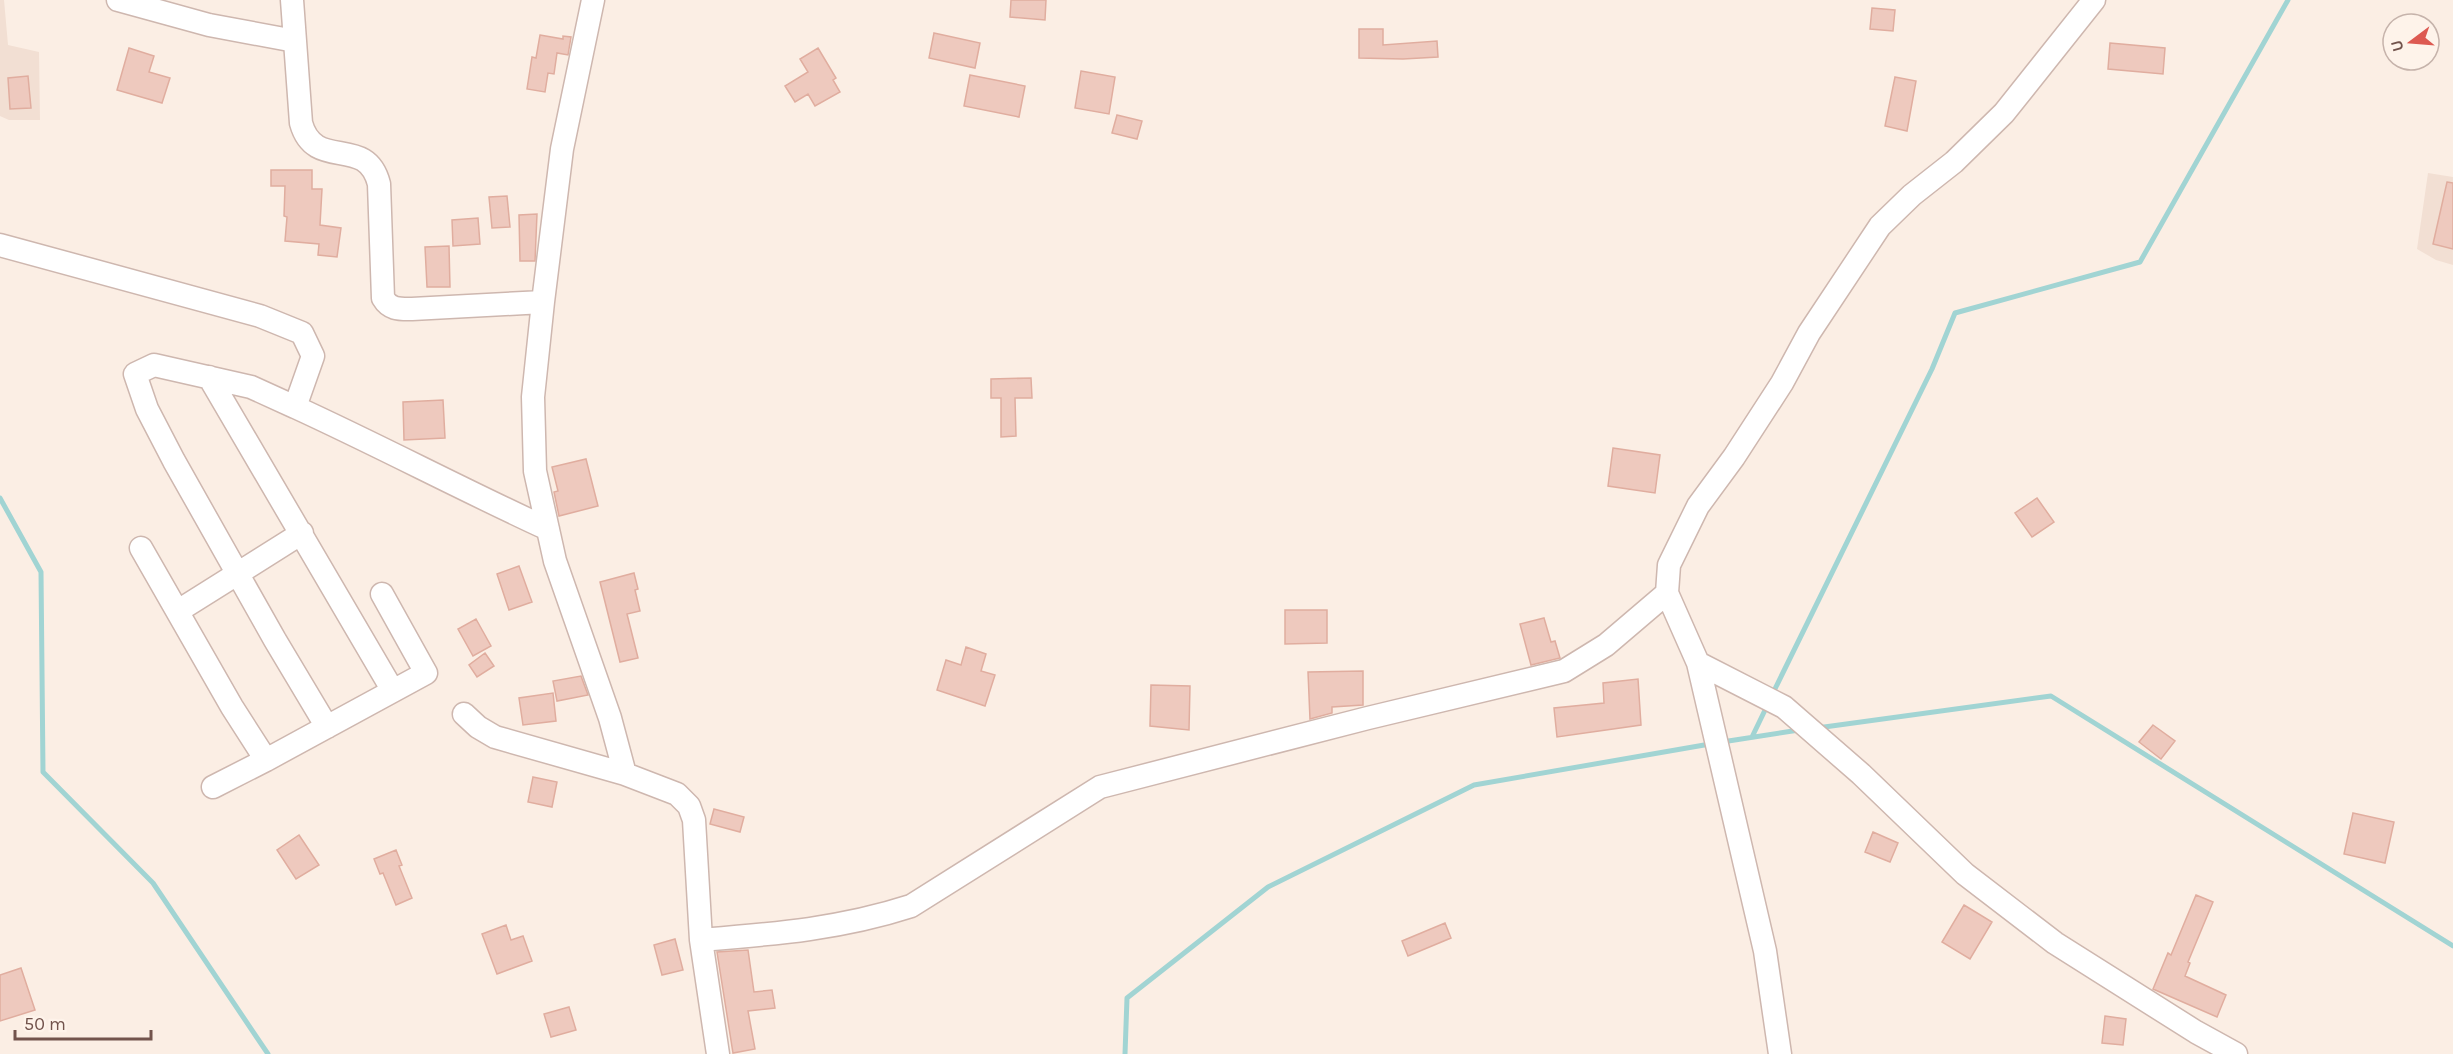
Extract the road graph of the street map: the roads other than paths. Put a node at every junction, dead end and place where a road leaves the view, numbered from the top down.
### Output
1 (118, 0) edge
2 (292, 0) edge
3 (593, 0) edge
4 (2094, 0) edge
5 (295, 41) junction
6 (0, 245) edge
7 (543, 302) junction
8 (209, 377) junction
9 (294, 407) junction
10 (548, 529) junction
11 (302, 533) junction
12 (141, 548) dead end
13 (239, 574) junction
14 (1667, 593) junction
15 (382, 594) dead end
16 (178, 611) junction
17 (1698, 663) junction
18 (393, 691) junction
19 (464, 714) dead end
20 (327, 727) junction
21 (266, 760) junction
22 (625, 774) junction
23 (213, 787) dead end
24 (701, 940) junction
25 (718, 1054) edge
26 (1780, 1054) edge
27 (2236, 1054) edge

1 - 5 street
2 - 5 street
3 - 7 street
4 - 14 street
5 - 7 street
6 - 9 street
7 - 10 street
8 - 9 street
8 - 11 street
8 - 13 street
9 - 10 street
10 - 22 street
11 - 13 street
11 - 18 street
12 - 16 street
13 - 16 street
13 - 20 street
14 - 17 street
14 - 24 street
15 - 18 street
16 - 21 street
17 - 26 street
17 - 27 street
18 - 20 street
19 - 22 street
20 - 21 street
21 - 23 street
22 - 24 street
24 - 25 street

